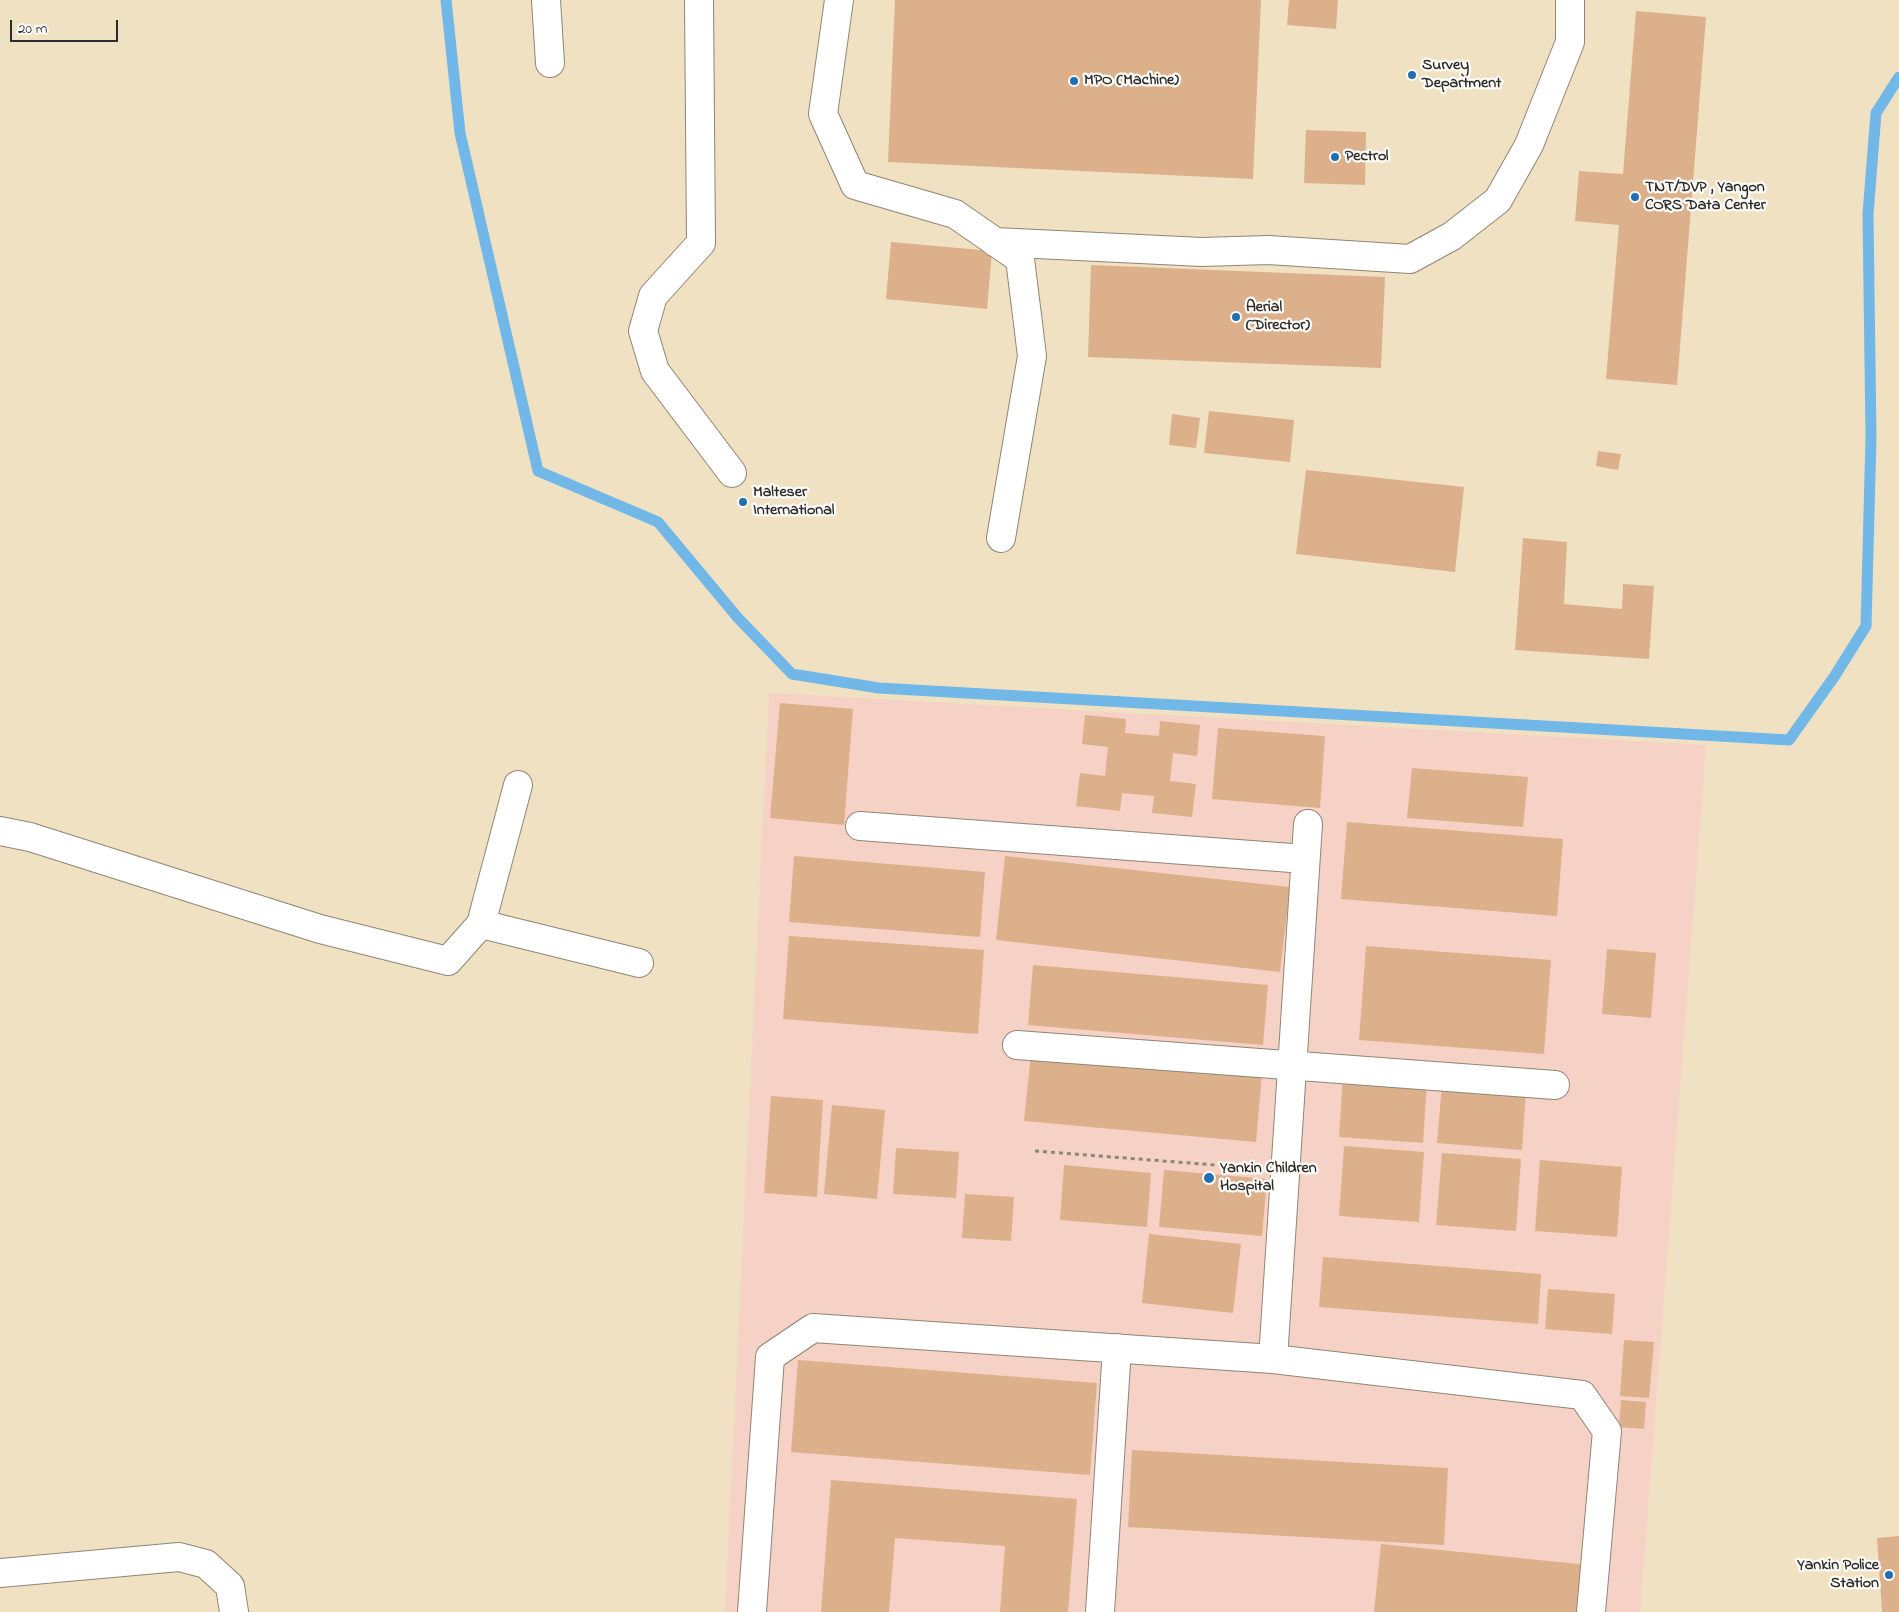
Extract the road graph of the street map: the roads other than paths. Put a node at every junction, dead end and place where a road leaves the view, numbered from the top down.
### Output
1 (546, 0) edge
2 (699, 0) edge
3 (839, 0) edge
4 (1570, 0) edge
5 (550, 63) dead end
6 (995, 242) junction
7 (732, 473) dead end
8 (1001, 538) dead end
9 (518, 785) dead end
10 (1308, 824) dead end
11 (860, 826) dead end
12 (0, 831) edge
13 (1306, 859) junction
14 (481, 924) junction
15 (639, 963) dead end
16 (1017, 1045) dead end
17 (1292, 1066) junction
18 (1555, 1085) dead end
19 (1117, 1348) junction
20 (1273, 1359) junction
21 (0, 1573) edge
22 (234, 1612) edge
23 (752, 1612) edge
24 (1100, 1612) edge
25 (1591, 1612) edge

1 - 5 street
2 - 7 street
3 - 6 street
4 - 6 street
6 - 8 street
9 - 14 street
10 - 13 street
11 - 13 street
12 - 14 street
13 - 17 street
14 - 15 street
16 - 17 street
17 - 18 street
17 - 20 street
19 - 20 street
19 - 23 street
19 - 24 street
20 - 25 street
21 - 22 street

